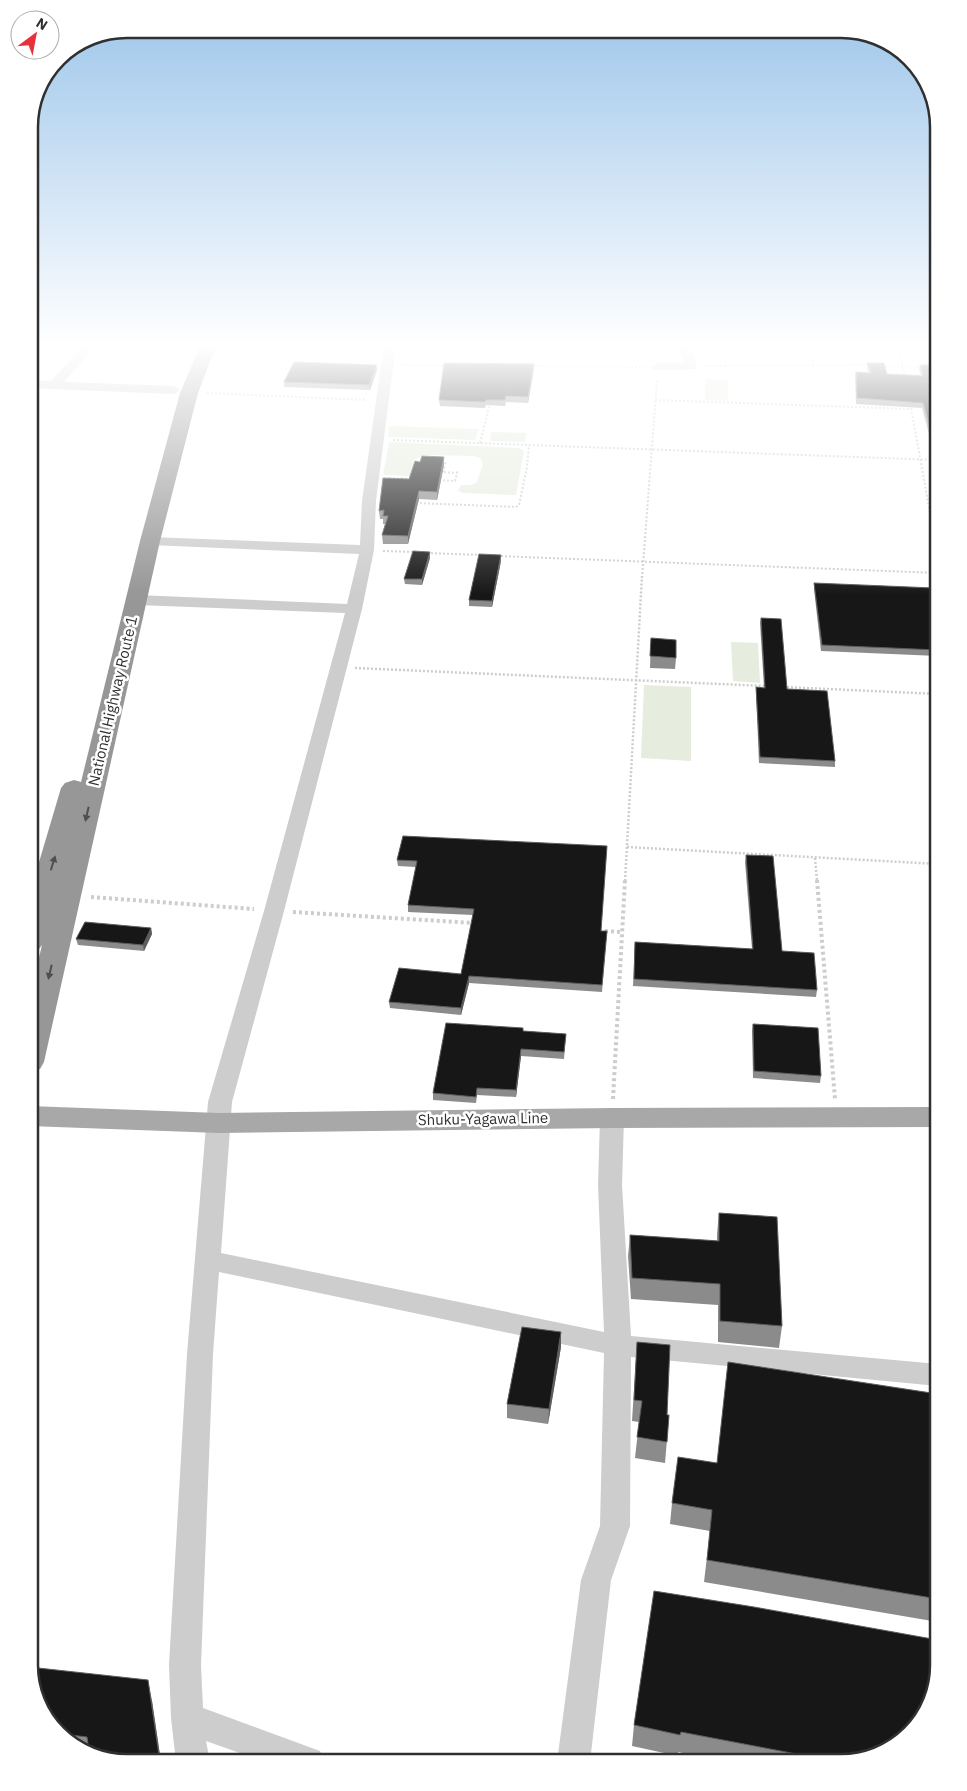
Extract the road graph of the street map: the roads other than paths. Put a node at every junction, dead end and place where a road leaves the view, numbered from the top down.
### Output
1 (172, 428) edge
2 (174, 428) edge
3 (378, 428) edge
4 (150, 541) junction
5 (367, 550) junction
6 (137, 600) junction
7 (354, 609) junction
8 (38, 913) edge
9 (38, 1024) edge
10 (38, 1116) edge
11 (930, 1117) edge
12 (612, 1118) junction
13 (219, 1123) junction
14 (208, 1260) junction
15 (618, 1345) junction
16 (930, 1374) edge
17 (187, 1718) junction
18 (192, 1753) edge
19 (284, 1753) edge
20 (574, 1754) edge

8 -> 1 highway, National Highway Route 1
2 - 4 highway, National Highway Route 1
3 - 5 street
4 - 5 street
4 - 6 highway, National Highway Route 1
5 - 7 street
6 - 7 street
6 -> 9 highway, National Highway Route 1
7 - 13 street
10 - 13 main road, Shuku-Yagawa Line
11 - 12 main road, Shuku-Yagawa Line
12 - 13 main road, Shuku-Yagawa Line
12 - 15 street
13 - 14 street
14 - 15 street
14 - 17 street
15 - 16 street
15 - 20 street
17 - 18 street
17 - 19 street

